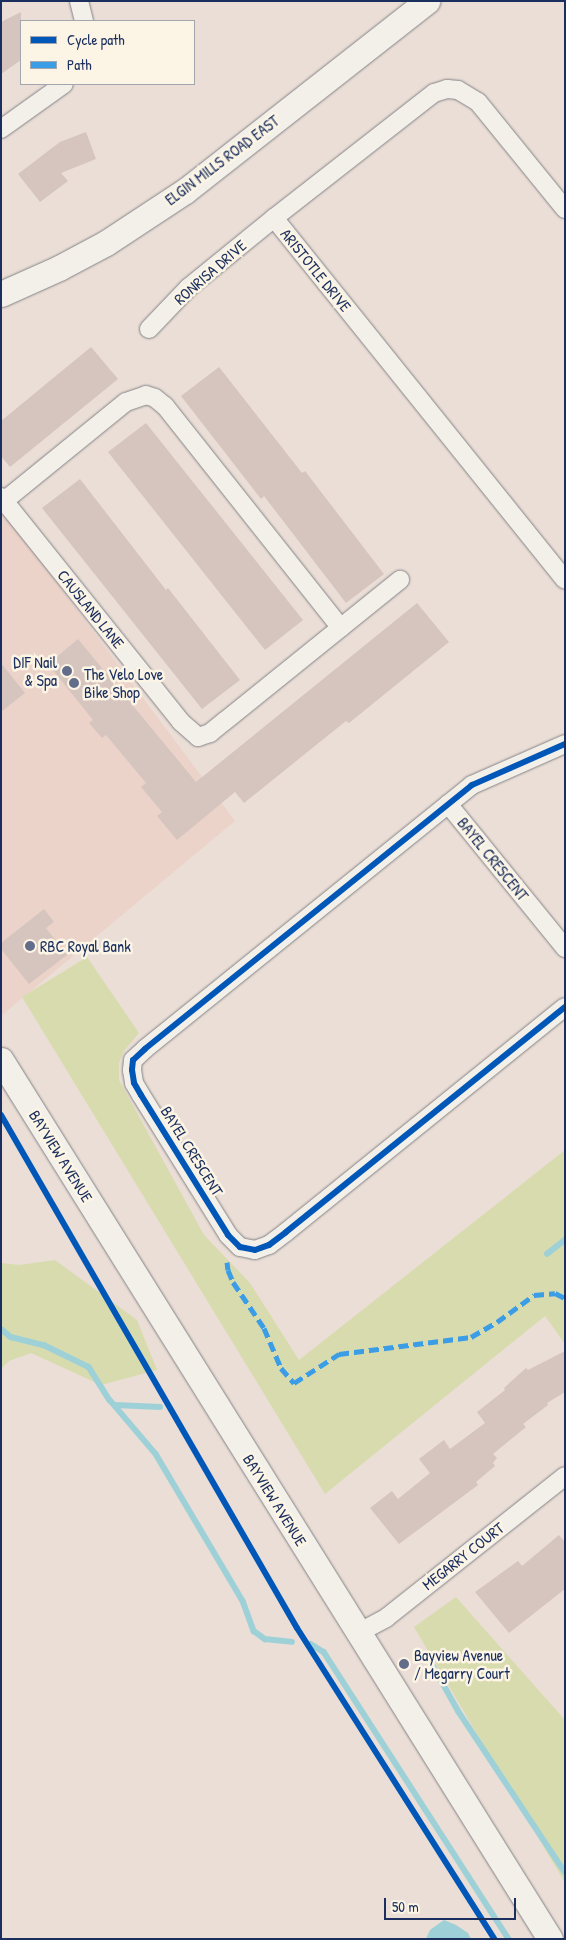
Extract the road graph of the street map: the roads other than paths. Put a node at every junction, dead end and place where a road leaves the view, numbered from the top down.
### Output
1 (79, 1) edge
2 (428, 1) edge
3 (84, 20) edge
4 (63, 85) edge
5 (1, 129) edge
6 (565, 209) edge
7 (274, 218) junction
8 (1, 294) edge
9 (149, 329) dead end
10 (3, 499) edge
11 (400, 580) dead end
12 (565, 580) edge
13 (341, 628) junction
14 (565, 744) edge
15 (448, 804) junction
16 (565, 948) edge
17 (565, 1007) edge
18 (1, 1060) edge
19 (565, 1476) edge
20 (358, 1633) junction
21 (550, 1939) edge

1 - 3 street
2 - 8 main road, ELGIN MILLS ROAD EAST
4 - 5 street
6 - 7 street, ARISTOTLE DRIVE
7 - 9 street, RONRISA DRIVE
7 - 12 street, ARISTOTLE DRIVE
10 - 13 street, CAUSLAND LANE
10 - 13 street, CAUSLAND LANE
11 - 13 street, CAUSLAND LANE
14 - 15 street
15 - 16 street, BAYEL CRESCENT
15 - 17 street, BAYEL CRESCENT
18 - 20 main road, BAYVIEW AVENUE
19 - 20 street, MEGARRY COURT
20 - 21 main road, BAYVIEW AVENUE

